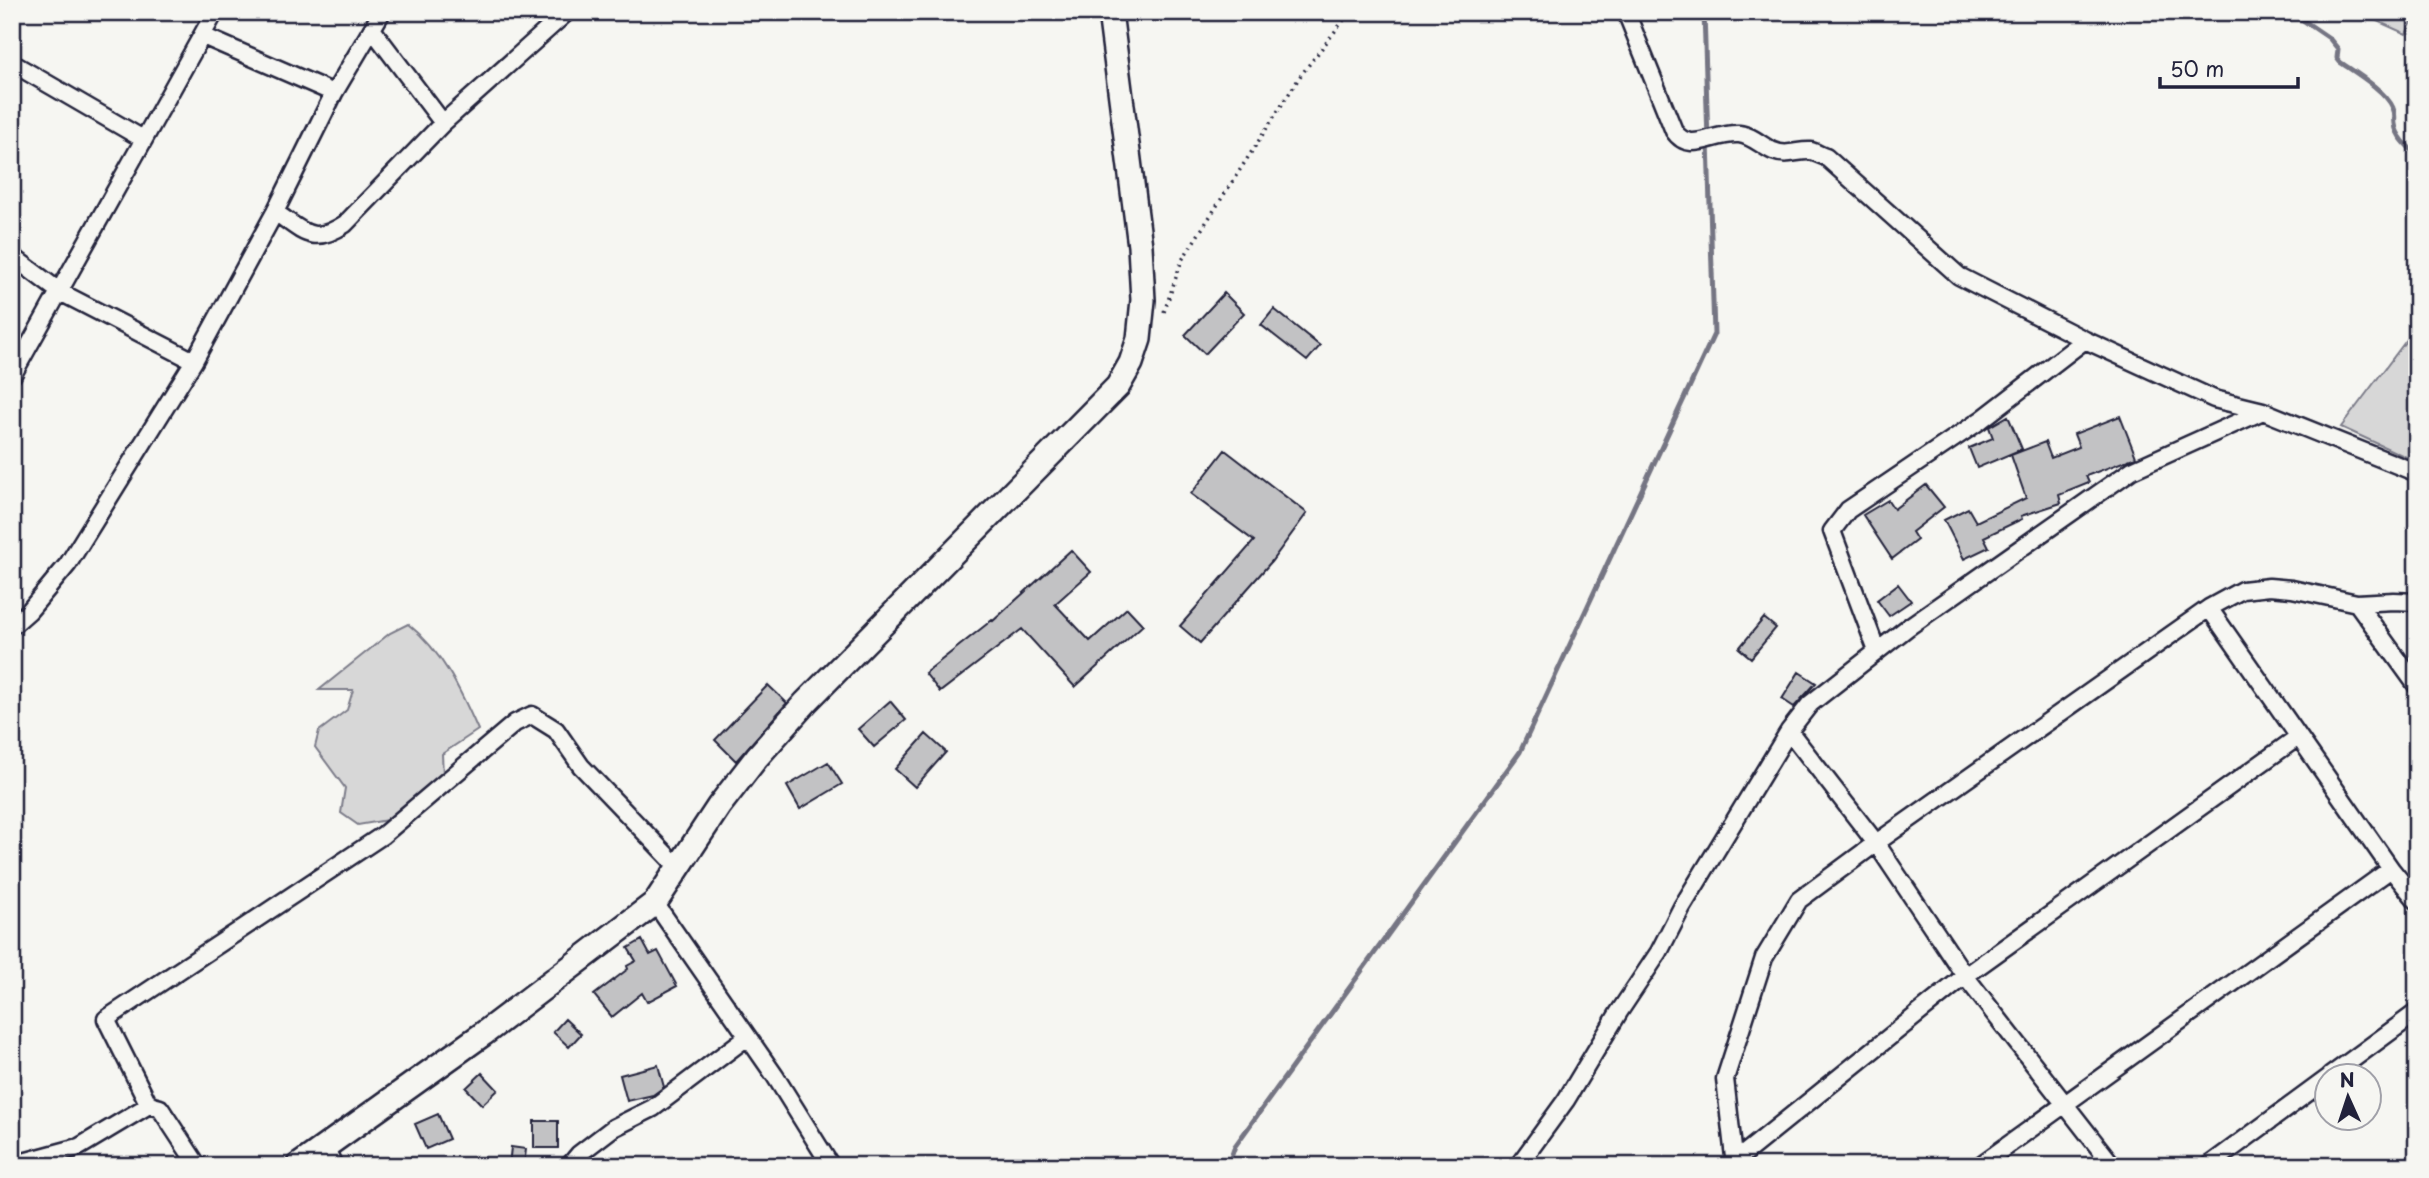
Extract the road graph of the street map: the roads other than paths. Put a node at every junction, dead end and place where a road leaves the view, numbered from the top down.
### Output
1 (215, 12) edge
2 (382, 12) edge
3 (567, 12) edge
4 (1110, 12) edge
5 (1626, 12) edge
6 (372, 29) junction
7 (203, 36) junction
8 (12, 63) edge
9 (334, 93) junction
10 (443, 123) junction
11 (143, 139) junction
12 (275, 212) junction
13 (12, 256) edge
14 (60, 292) junction
15 (2085, 340) junction
16 (194, 362) junction
17 (12, 376) edge
18 (2263, 411) junction
19 (2417, 472) edge
20 (2417, 602) edge
21 (2357, 604) junction
22 (2209, 608) junction
23 (12, 626) edge
24 (1877, 651) junction
25 (2417, 686) edge
26 (1789, 731) junction
27 (2298, 737) junction
28 (1876, 843) junction
29 (678, 867) junction
30 (2391, 869) junction
31 (2417, 901) edge
32 (655, 903) junction
33 (1965, 976) junction
34 (2417, 1013) edge
35 (747, 1037) junction
36 (2350, 1062) edge
37 (2314, 1088) edge
38 (2063, 1103) junction
39 (149, 1105) junction
40 (329, 1156) edge
41 (1733, 1164) edge
42 (12, 1165) edge
43 (198, 1166) edge
44 (298, 1166) edge
45 (569, 1166) edge
46 (831, 1166) edge
47 (1518, 1166) edge
48 (1979, 1166) edge
49 (2113, 1166) edge
50 (2208, 1166) edge

1 - 7 street
2 - 6 street
3 - 10 street
4 - 29 main road
5 - 15 street
6 - 9 street
6 - 10 street
7 - 9 street
7 - 11 street
8 - 11 street
9 - 12 street
10 - 12 street
11 - 14 street
12 - 16 street
13 - 14 street
14 - 16 street
14 - 17 street
15 - 18 street
15 - 24 street
16 - 23 street
18 - 19 street
18 - 24 street
20 - 21 street
21 - 22 street
21 - 25 street
22 - 27 street
22 - 28 street
24 - 26 street
26 - 28 street
26 - 47 street
27 - 30 street
27 - 33 street
28 - 33 street
28 - 41 street
29 - 32 main road
29 - 39 street
30 - 31 street
30 - 38 street
32 - 35 street
32 - 40 main road
33 - 38 street
33 - 41 street
34 - 36 street
35 - 45 street
35 - 46 street
37 - 50 street
38 - 48 street
38 - 49 street
39 - 42 street
39 - 43 street
40 - 44 main road

